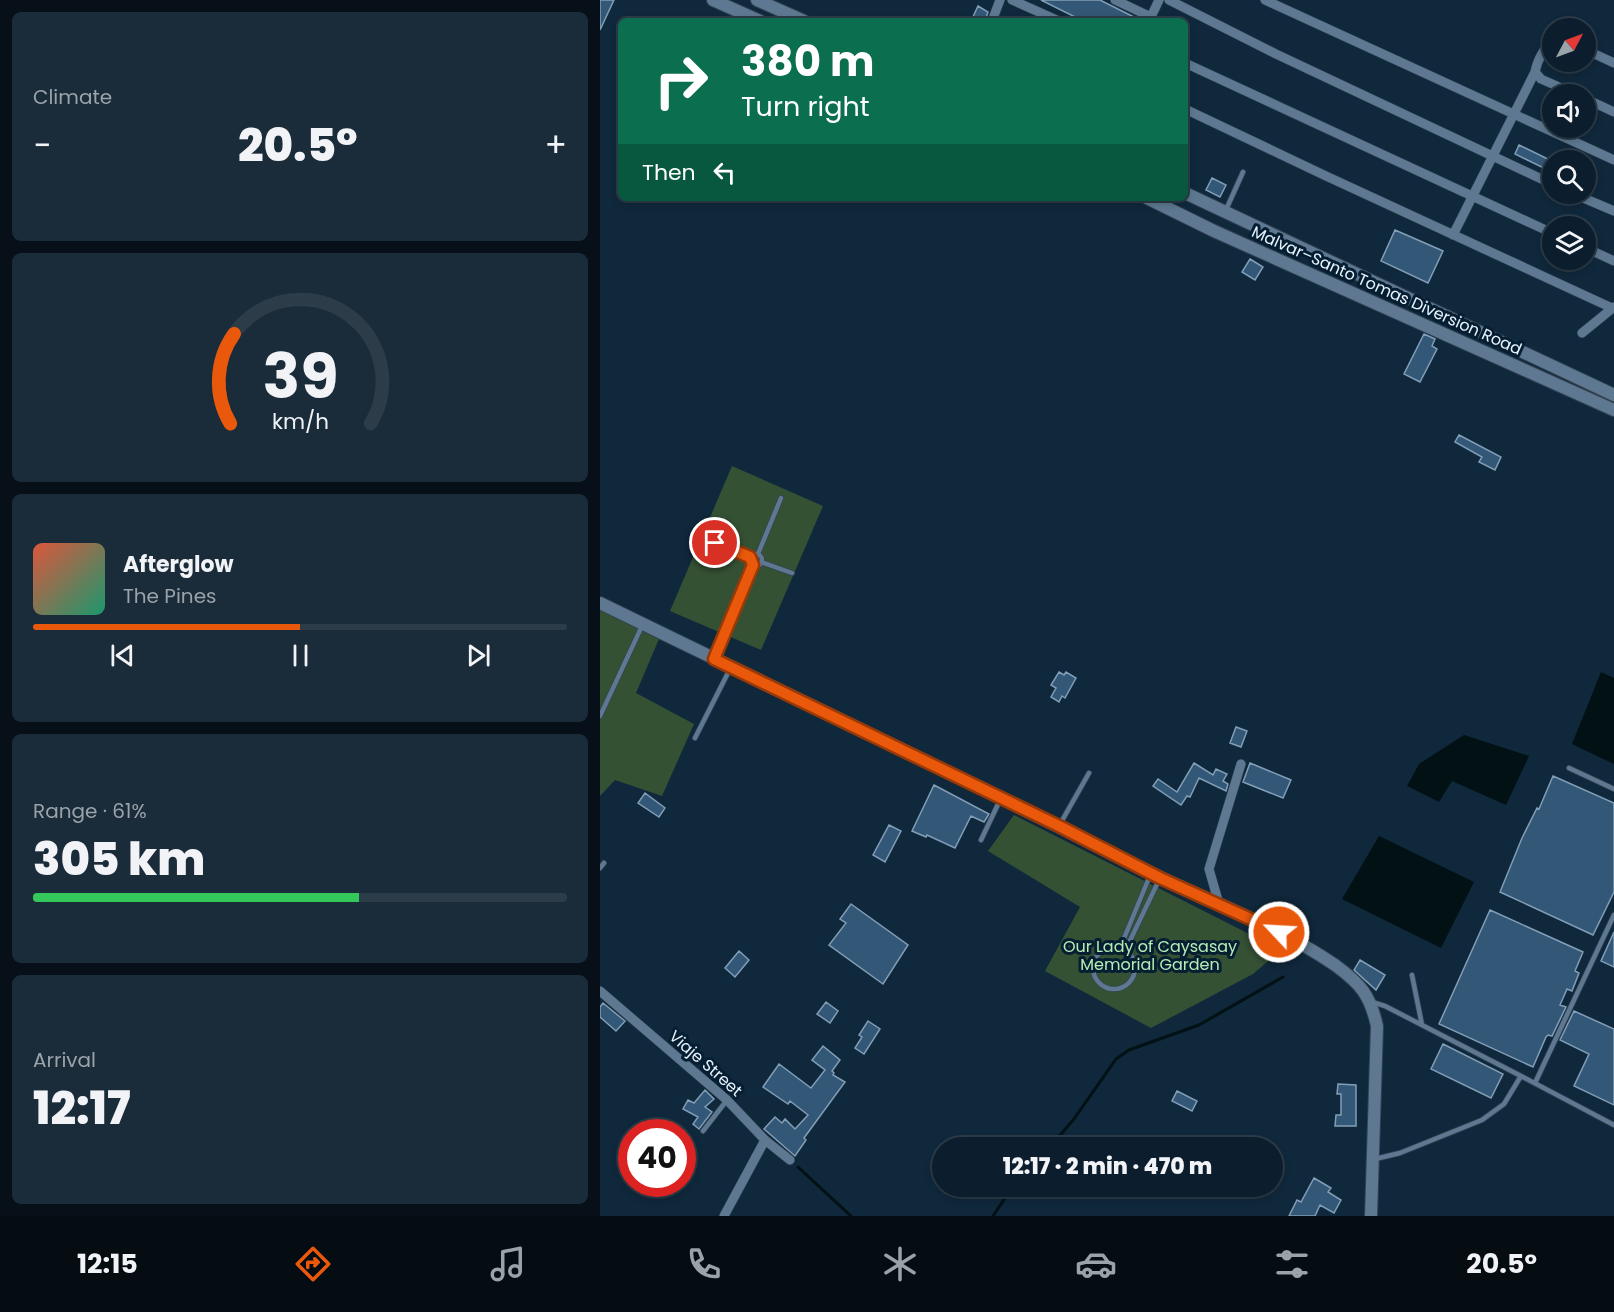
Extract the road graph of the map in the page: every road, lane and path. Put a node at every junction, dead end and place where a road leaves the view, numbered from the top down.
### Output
1 (714, 0) edge
2 (757, 0) edge
3 (1000, 0) edge
4 (1012, 0) edge
5 (1115, 0) edge
6 (1159, 0) edge
7 (1169, 0) edge
8 (1265, 0) edge
9 (753, 18) edge
10 (797, 18) edge
11 (993, 18) edge
12 (1052, 18) edge
13 (1148, 18) edge
14 (1150, 18) edge
15 (1542, 54) edge
16 (1596, 55) edge
17 (1614, 63) edge
18 (1188, 64) edge
19 (1535, 72) junction
20 (1552, 84) edge
21 (1596, 104) edge
22 (1188, 110) edge
23 (1614, 112) edge
24 (1514, 114) junction
25 (1493, 156) junction
26 (1614, 160) edge
27 (1244, 172) dead end
28 (1542, 179) edge
29 (1188, 194) edge
30 (1471, 197) junction
31 (1153, 201) edge
32 (1596, 203) edge
33 (1614, 211) edge
34 (1225, 212) junction
35 (1542, 229) edge
36 (1453, 235) junction
37 (1596, 253) edge
38 (1614, 261) edge
39 (1613, 307) edge
40 (1582, 333) dead end
41 (1614, 395) edge
42 (1614, 410) edge
43 (781, 498) dead end
44 (715, 543) dead end
45 (758, 554) junction
46 (750, 557) junction
47 (761, 562) junction
48 (753, 565) junction
49 (792, 573) dead end
50 (600, 603) edge
51 (643, 624) junction
52 (714, 659) junction
53 (731, 667) junction
54 (600, 716) edge
55 (695, 738) dead end
56 (1241, 764) dead end
57 (1569, 768) dead end
58 (1089, 773) dead end
59 (1614, 789) edge
60 (1001, 798) junction
61 (1059, 826) junction
62 (981, 840) dead end
63 (604, 863) dead end
64 (600, 868) edge
65 (1156, 875) junction
66 (1219, 904) junction
67 (1614, 915) edge
68 (1120, 948) junction
69 (1125, 951) junction
70 (1412, 975) dead end
71 (600, 991) edge
72 (1371, 1002) junction
73 (1422, 1025) junction
74 (1521, 1076) junction
75 (1534, 1083) junction
76 (727, 1100) junction
77 (1614, 1125) edge
78 (703, 1131) dead end
79 (765, 1140) junction
80 (790, 1160) dead end
81 (1372, 1160) junction
82 (724, 1216) edge
83 (1371, 1216) edge

1 - 9 street
2 - 10 street
3 - 11 street
4 - 12 street
5 - 13 street
6 - 14 street
7 - 25 street
8 - 24 street
15 - 19 street
16 - 17 street
18 - 30 street
19 - 20 street
19 - 24 street
21 - 23 street
22 - 36 street
24 - 25 street
24 - 26 street
25 - 28 street
25 - 30 street
27 - 34 lane
29 - 34 street, Malvar–Santo Tomas Diversion Road
30 - 35 street
30 - 36 street
31 - 42 street, Malvar–Santo Tomas Diversion Road
32 - 33 street
34 - 41 street, Malvar–Santo Tomas Diversion Road
36 - 39 street
37 - 38 street
39 - 40 street
43 - 45 lane
44 - 46 lane
45 - 46 lane
45 - 47 lane
46 - 48 lane
47 - 48 lane
47 - 49 lane
48 - 52 lane
50 - 51 street
51 - 52 street
51 - 54 lane
52 - 53 street
53 - 55 lane
53 - 60 street
56 - 66 street
57 - 59 lane
58 - 61 lane
60 - 61 street
60 - 62 lane
61 - 65 street
63 - 64 lane
65 - 66 street
65 - 68 lane
65 - 69 lane
66 - 72 street
67 - 75 lane
68 - 69 lane
68 - 69 lane
70 - 73 lane
71 - 76 street, Viaje Street
72 - 73 lane
72 - 81 street
73 - 74 lane
74 - 75 lane
74 - 81 lane
75 - 77 lane
76 - 78 lane
76 - 79 street, Viaje Street
79 - 80 street, Viaje Street
79 - 82 street
81 - 83 street

